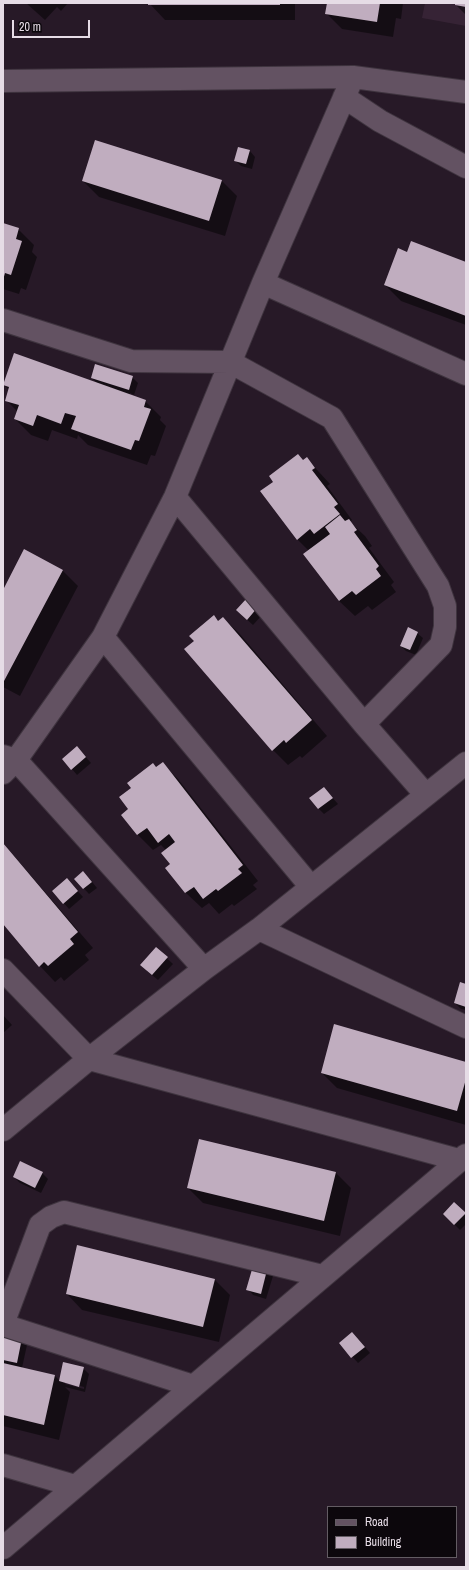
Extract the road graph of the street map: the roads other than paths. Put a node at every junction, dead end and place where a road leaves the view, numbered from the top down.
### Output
1 (353, 77) junction
2 (3, 81) edge
3 (466, 92) edge
4 (344, 97) junction
5 (466, 167) edge
6 (263, 283) junction
7 (3, 320) edge
8 (230, 362) junction
9 (466, 374) edge
10 (175, 497) junction
11 (103, 637) junction
12 (364, 724) junction
13 (7, 763) edge
14 (466, 763) edge
15 (426, 795) junction
16 (311, 887) junction
17 (259, 929) junction
18 (204, 969) junction
19 (3, 970) edge
20 (466, 1027) edge
21 (89, 1059) junction
22 (3, 1130) edge
23 (462, 1157) edge
24 (322, 1276) junction
25 (3, 1325) edge
26 (193, 1386) junction
27 (3, 1465) edge
28 (75, 1486) junction
29 (3, 1548) edge

1 - 2 street
1 - 3 street
1 - 4 street
4 - 5 street
4 - 6 street
6 - 8 street
6 - 9 street
7 - 8 street
8 - 10 street
8 - 12 street
10 - 11 street
10 - 12 street
11 - 13 street
11 - 16 street
12 - 15 street
13 - 18 street
14 - 15 street
15 - 16 street
16 - 17 street
17 - 18 street
17 - 20 street
18 - 21 street
19 - 21 street
21 - 22 street
21 - 23 street
23 - 24 street
24 - 25 street
24 - 26 street
25 - 26 street
26 - 28 street
27 - 28 street
28 - 29 street

